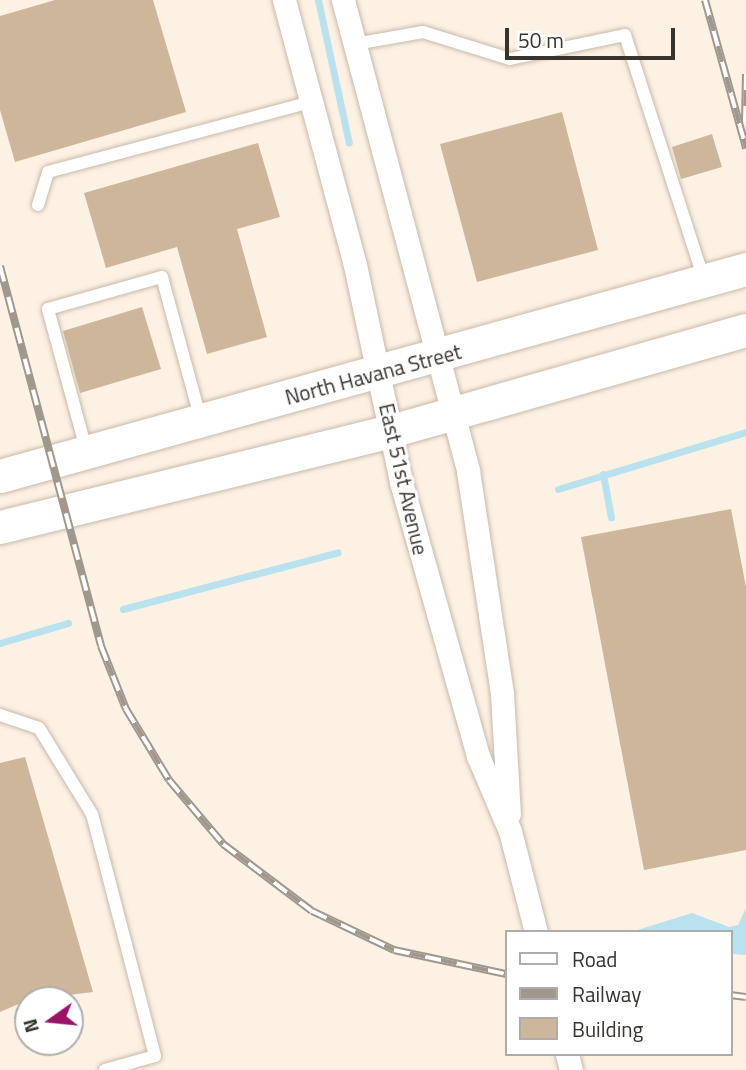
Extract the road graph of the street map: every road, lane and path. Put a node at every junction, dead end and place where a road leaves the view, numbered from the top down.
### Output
1 (284, 0) edge
2 (343, 0) edge
3 (355, 44) junction
4 (311, 102) junction
5 (38, 205) dead end
6 (746, 270) edge
7 (704, 281) junction
8 (746, 330) edge
9 (439, 356) junction
10 (379, 372) junction
11 (454, 412) junction
12 (201, 421) junction
13 (391, 431) junction
14 (87, 452) junction
15 (0, 476) edge
16 (0, 527) edge
17 (0, 715) edge
18 (510, 831) junction
19 (535, 930) edge
20 (105, 1070) edge

1 - 4 street, East 51st Avenue
2 - 3 street, East 51st Avenue
3 - 7 lane
3 - 9 street, East 51st Avenue
4 - 5 lane
4 - 10 street, East 51st Avenue
6 - 7 main road, North Havana Street
7 - 9 main road, North Havana Street
8 - 11 main road
9 - 10 main road, North Havana Street
9 - 11 street, East 51st Avenue
10 - 12 main road, North Havana Street
10 - 13 street, East 51st Avenue
11 - 13 main road
11 - 18 street, East 51st Avenue
12 - 14 main road, North Havana Street
12 - 14 lane
13 - 16 main road
13 - 18 street, East 51st Avenue
14 - 15 main road, North Havana Street
17 - 20 lane
18 - 19 street, East 51st Avenue

